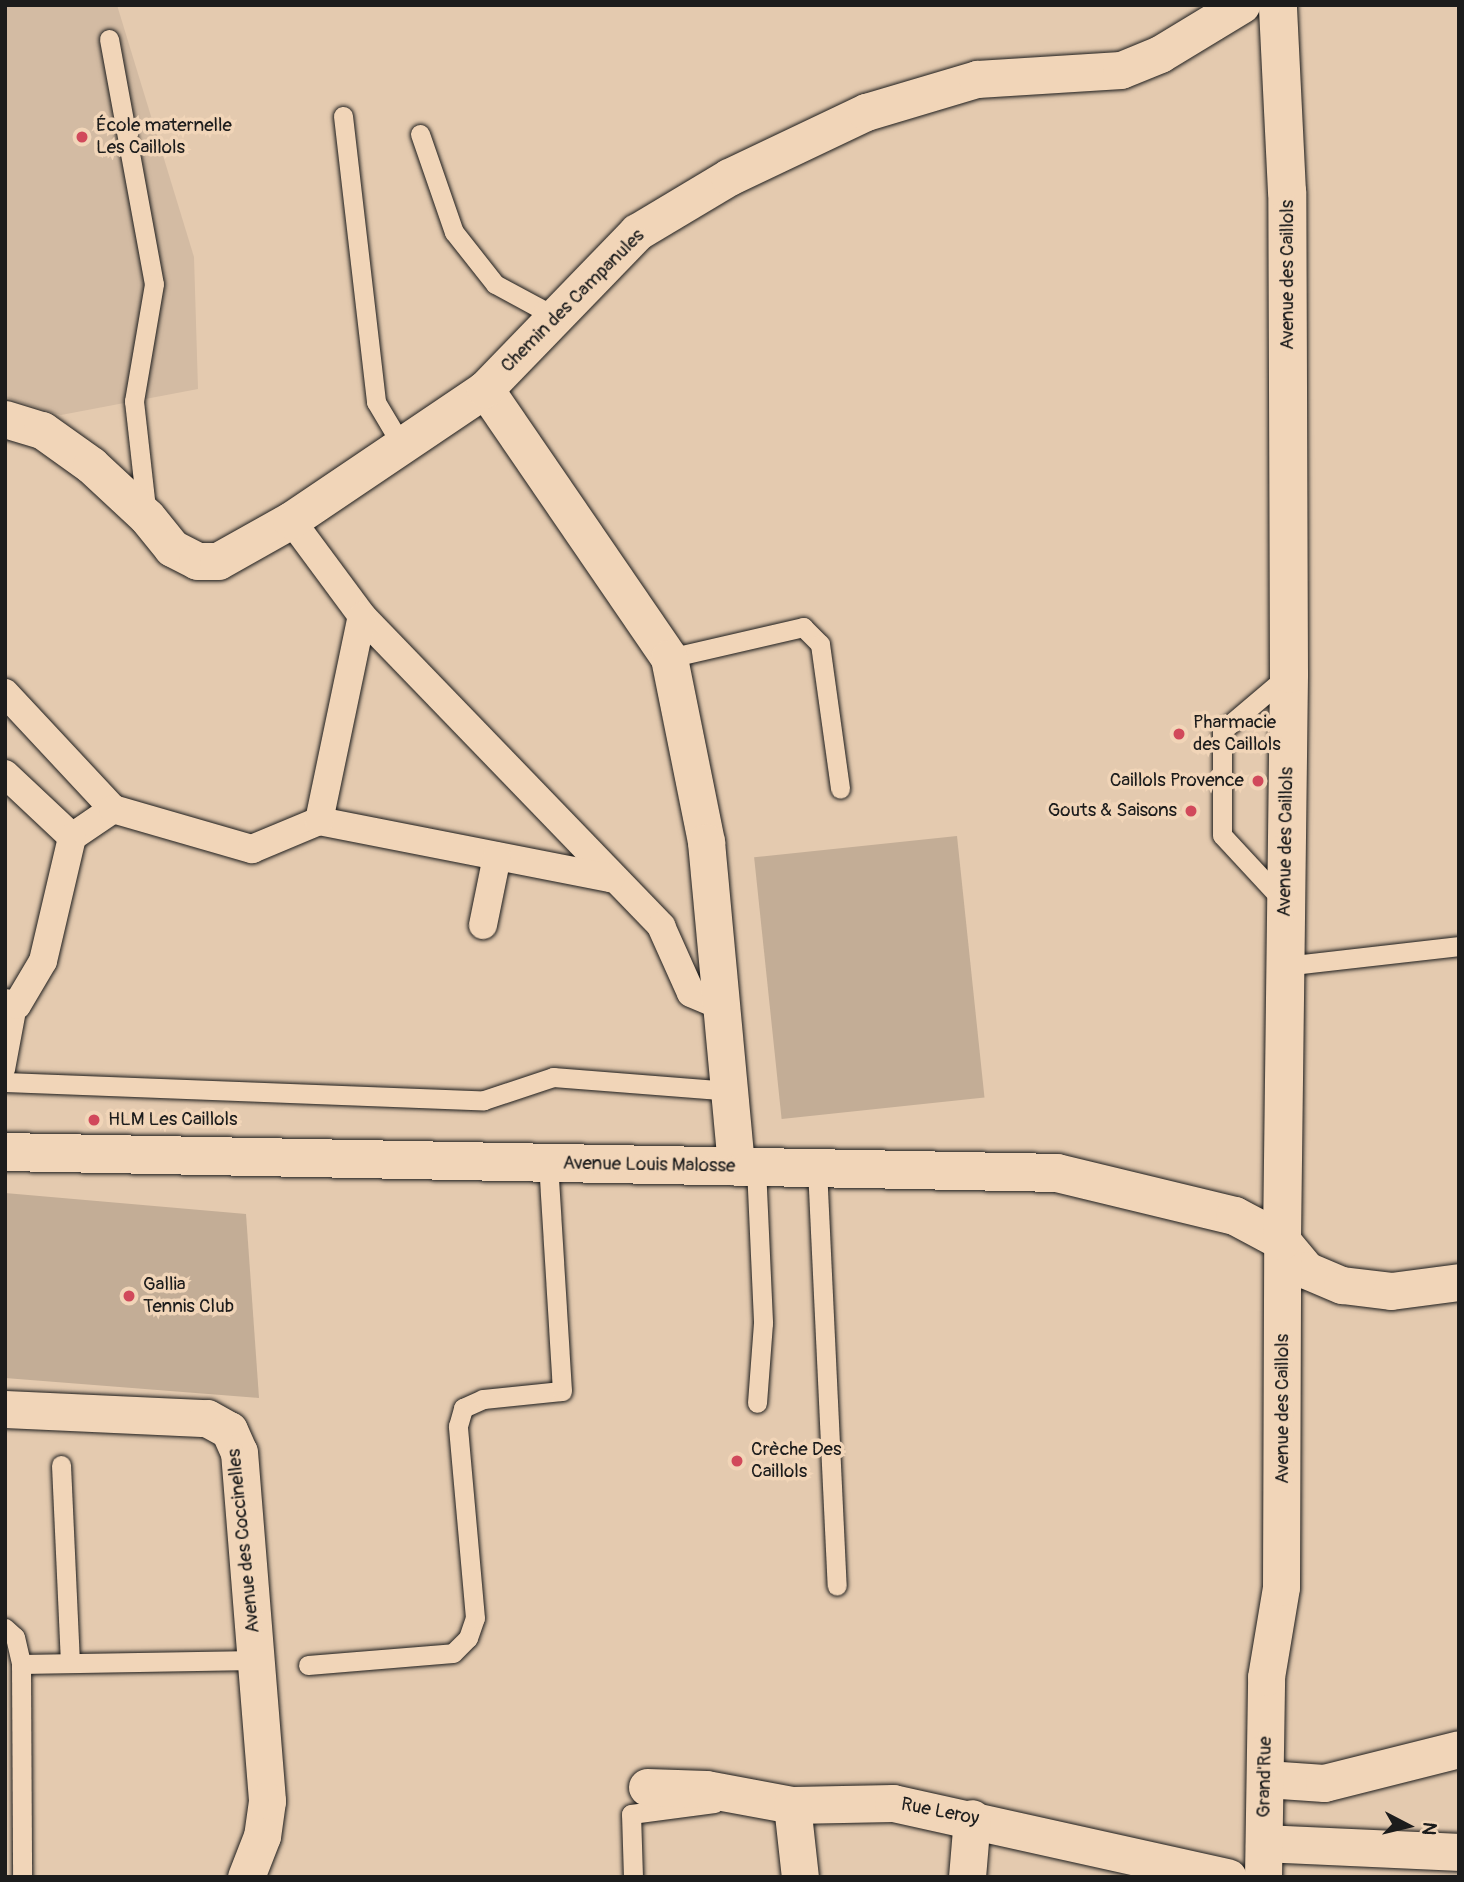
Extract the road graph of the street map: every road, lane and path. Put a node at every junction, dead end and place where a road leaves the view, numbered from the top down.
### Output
1 (1241, 5) edge
2 (1278, 5) edge
3 (109, 39) dead end
4 (343, 116) dead end
5 (421, 134) dead end
6 (561, 312) junction
7 (485, 389) junction
8 (5, 419) edge
9 (401, 444) junction
10 (147, 517) junction
11 (291, 520) junction
12 (362, 616) junction
13 (669, 658) junction
14 (1289, 674) junction
15 (5, 692) edge
16 (5, 774) edge
17 (840, 789) dead end
18 (113, 809) junction
19 (319, 821) junction
20 (72, 837) junction
21 (497, 856) junction
22 (610, 878) junction
23 (1285, 902) junction
24 (484, 925) dead end
25 (1459, 946) edge
26 (1284, 966) junction
27 (11, 1004) edge
28 (721, 1006) junction
29 (5, 1069) edge
30 (5, 1082) edge
31 (729, 1091) junction
32 (5, 1152) edge
33 (548, 1164) junction
34 (746, 1167) junction
35 (817, 1168) junction
36 (1282, 1241) junction
37 (1459, 1282) edge
38 (757, 1403) dead end
39 (5, 1409) edge
40 (61, 1465) dead end
41 (837, 1586) dead end
42 (5, 1628) edge
43 (256, 1660) junction
44 (70, 1662) junction
45 (21, 1664) junction
46 (308, 1665) dead end
47 (1266, 1677) joint
48 (1459, 1749) edge
49 (1266, 1779) junction
50 (647, 1787) dead end
51 (737, 1795) junction
52 (792, 1805) junction
53 (972, 1818) junction
54 (1459, 1852) edge
55 (1263, 1860) edge
56 (1183, 1871) edge
57 (22, 1877) edge
58 (246, 1877) edge
59 (633, 1877) edge
60 (800, 1877) edge
61 (967, 1877) edge
62 (1228, 1877) edge

1 - 6 street, Chemin des Campanules
2 - 14 street, Avenue des Caillols
3 - 10 lane
4 - 9 lane
5 - 6 lane
6 - 7 street, Chemin des Campanules
7 - 9 street, Chemin des Campanules
7 - 13 street
8 - 10 street, Chemin des Campanules
9 - 11 street, Chemin des Campanules
10 - 11 street, Chemin des Campanules
11 - 12 street
12 - 19 street
12 - 22 street
13 - 17 lane
13 - 28 street
14 - 23 street, Avenue des Caillols
14 - 23 lane
15 - 18 street
16 - 20 street
18 - 19 street
18 - 20 street
19 - 21 street
20 - 27 street
21 - 22 street
21 - 24 street
22 - 28 street
23 - 26 street, Avenue des Caillols
25 - 26 lane
26 - 36 street, Avenue des Caillols
27 - 29 lane
28 - 31 street
30 - 31 lane
31 - 34 street
32 - 33 street, Avenue Louis Malosse
33 - 34 street, Avenue Louis Malosse
33 - 46 lane
34 - 35 street, Avenue Louis Malosse
34 - 38 lane
35 - 36 street, Avenue Louis Malosse
35 - 41 lane
36 - 37 street
36 - 47 street, Avenue des Caillols
39 - 43 street, Avenue des Coccinelles
40 - 44 lane
42 - 45 lane
43 - 44 lane
43 - 58 street, Avenue des Coccinelles
44 - 45 lane
45 - 57 lane
47 - 49 street, Grand'Rue
48 - 49 street
49 - 55 street, Grand'Rue
50 - 51 street, Rue Leroy
51 - 52 street, Rue Leroy
51 - 59 lane
52 - 53 street, Rue Leroy
52 - 60 street
53 - 56 street, Rue Leroy
53 - 61 street
54 - 55 street
56 - 62 street, Rue Leroy

